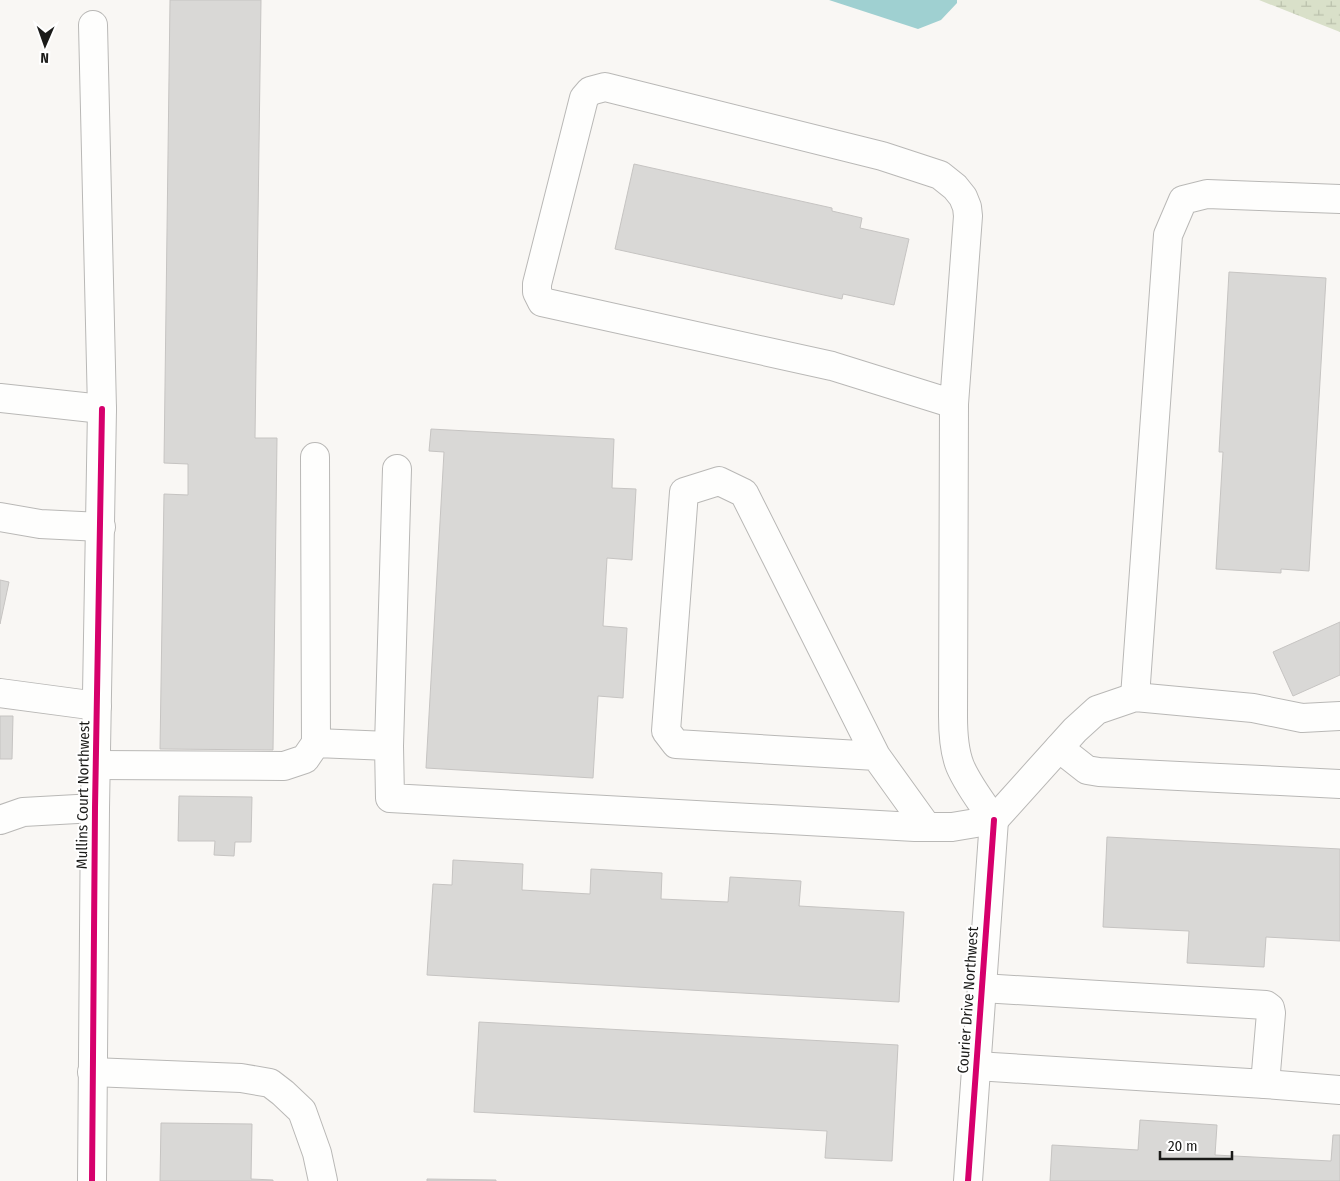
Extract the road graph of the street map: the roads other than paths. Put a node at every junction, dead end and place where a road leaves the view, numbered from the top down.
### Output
1 (93, 25) dead end
2 (1340, 199) edge
3 (0, 398) edge
4 (954, 404) junction
5 (102, 410) junction
6 (315, 457) dead end
7 (397, 469) dead end
8 (0, 517) edge
9 (101, 526) junction
10 (0, 693) edge
11 (1135, 697) junction
12 (97, 706) junction
13 (1340, 716) edge
14 (316, 743) junction
15 (389, 746) junction
16 (1059, 748) junction
17 (876, 756) junction
18 (95, 765) junction
19 (1340, 784) edge
20 (94, 808) junction
21 (0, 820) edge
22 (994, 820) junction
23 (927, 827) junction
24 (982, 988) junction
25 (976, 1066) junction
26 (92, 1072) junction
27 (1265, 1084) junction
28 (1340, 1090) edge
29 (92, 1181) edge
30 (323, 1181) edge
31 (968, 1181) edge

1 - 5 street, Mullins Court Northwest
2 - 11 street
3 - 5 street
4 - 4 street
4 - 22 street
5 - 9 street, Mullins Court Northwest
6 - 14 street
7 - 15 street
8 - 9 street
9 - 12 street, Mullins Court Northwest
10 - 12 street
11 - 13 street
11 - 16 street
12 - 18 street, Mullins Court Northwest
14 - 15 street
14 - 18 street
15 - 23 street
16 - 19 street
16 - 22 street
17 - 17 street
17 - 23 street
18 - 20 street, Mullins Court Northwest
20 - 21 street
20 - 26 street, Mullins Court Northwest
22 - 23 street
22 - 24 street, Courier Drive Northwest
24 - 25 street, Courier Drive Northwest
24 - 27 street
25 - 27 street
25 - 31 street, Courier Drive Northwest
26 - 29 street, Mullins Court Northwest
26 - 30 street
27 - 28 street

